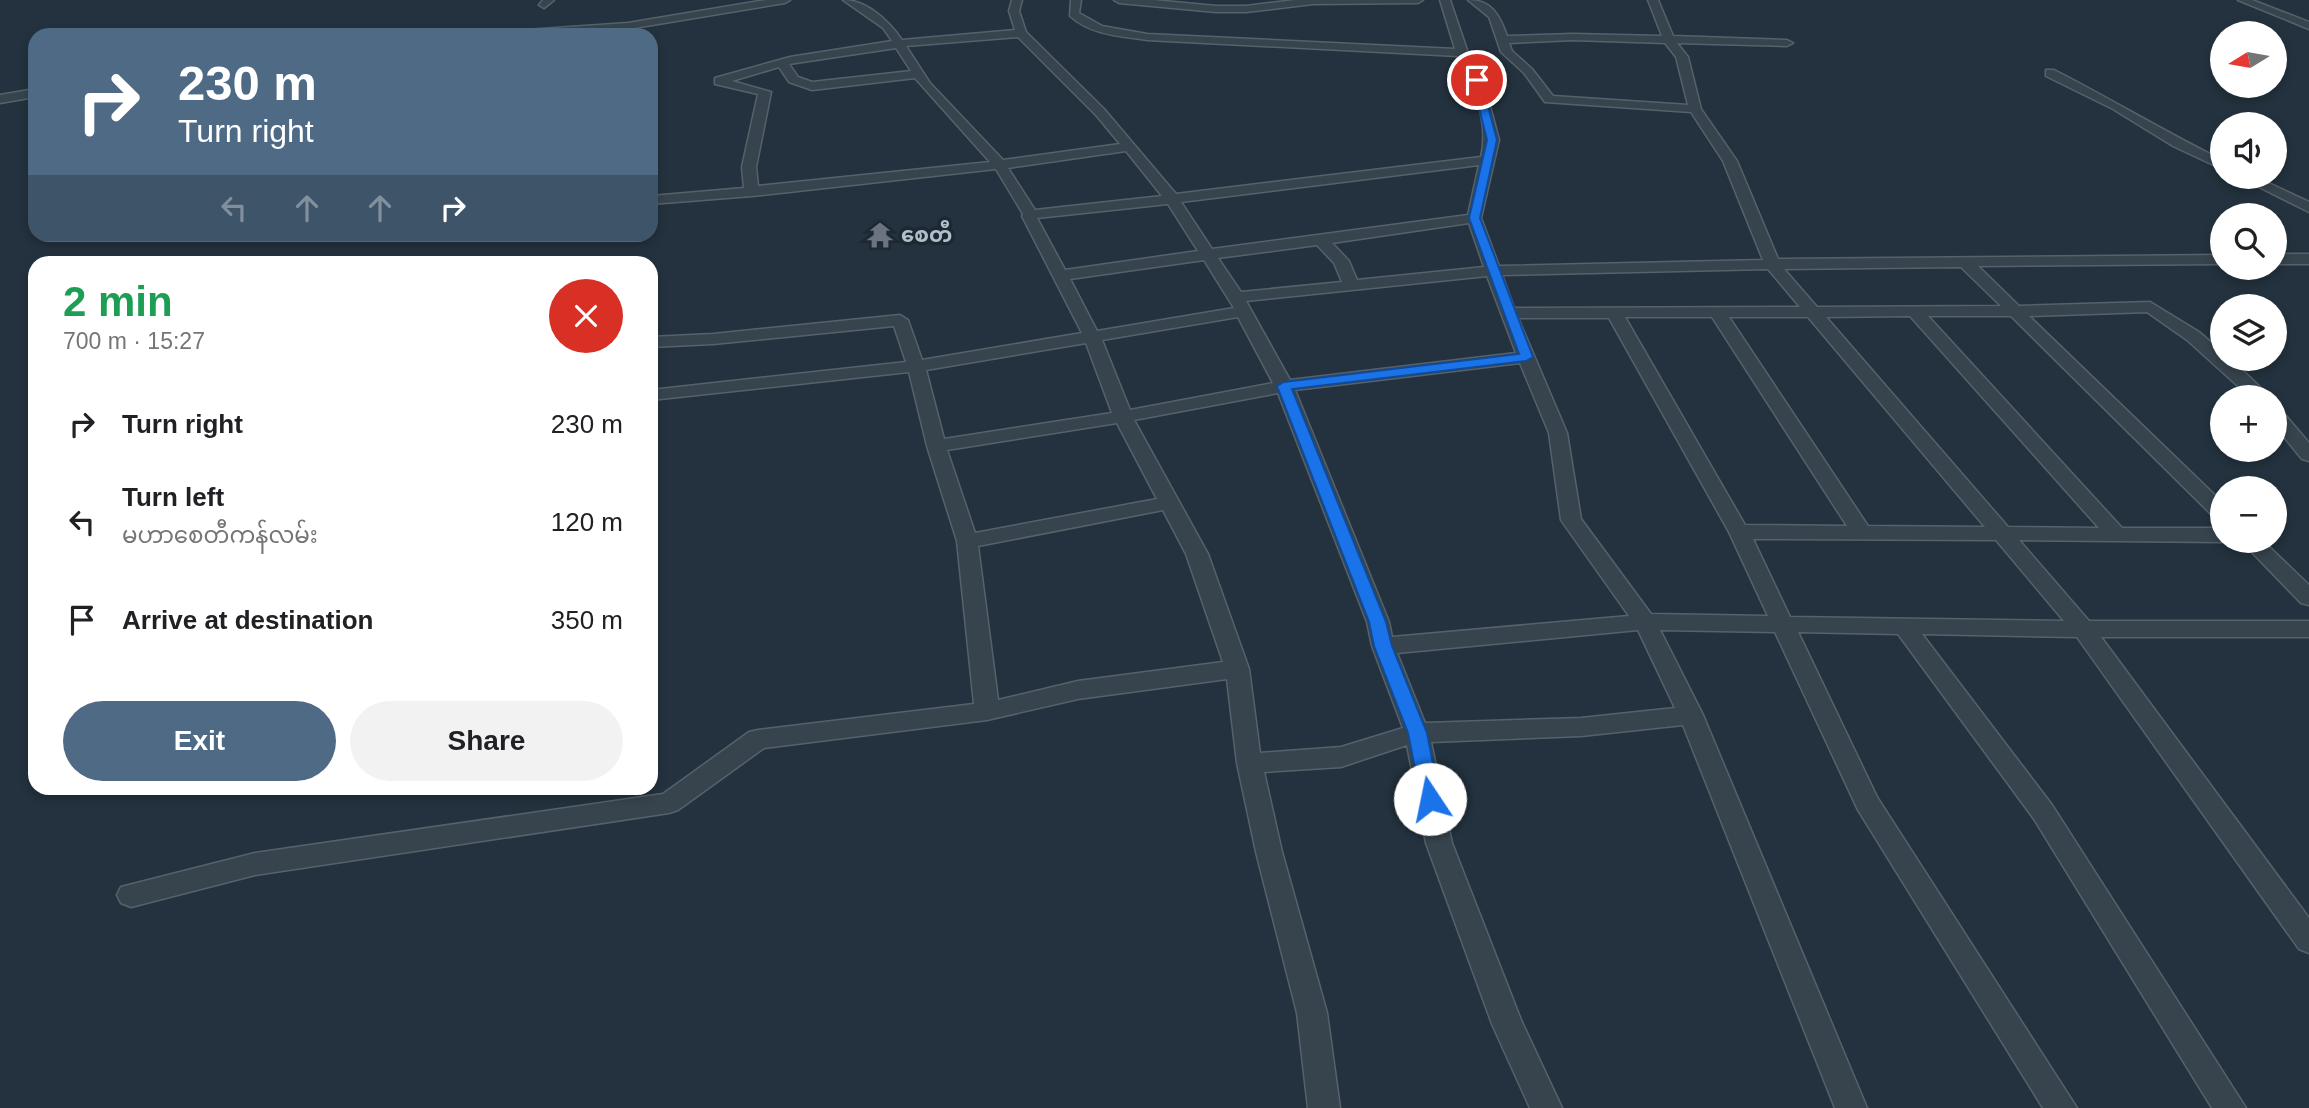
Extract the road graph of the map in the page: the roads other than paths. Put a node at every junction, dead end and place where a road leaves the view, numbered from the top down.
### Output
1 (705, 0) edge
2 (785, 0) edge
3 (848, 0) edge
4 (1017, 0) edge
5 (1076, 0) edge
6 (1119, 0) edge
7 (1418, 0) edge
8 (1445, 0) edge
9 (1473, 0) edge
10 (1653, 0) edge
11 (2243, 0) edge
12 (695, 16) junction
13 (2309, 26) edge
14 (636, 28) edge
15 (1021, 33) junction
16 (1502, 40) junction
17 (1669, 41) junction
18 (1787, 43) dead end
19 (899, 45) junction
20 (1462, 52) junction
21 (783, 63) junction
22 (2050, 73) dead end
23 (917, 74) junction
24 (28, 94) edge
25 (0, 99) edge
26 (1695, 109) junction
27 (1128, 147) junction
28 (2210, 159) edge
29 (1488, 160) junction
30 (1000, 165) junction
31 (2270, 189) edge
32 (752, 192) junction
33 (658, 199) edge
34 (1172, 200) junction
35 (2309, 208) edge
36 (1031, 215) junction
37 (1474, 218) junction
38 (1321, 240) junction
39 (1206, 253) junction
40 (2210, 259) edge
41 (2287, 259) edge
42 (2309, 259) edge
43 (1965, 262) junction
44 (1772, 264) junction
45 (1494, 271) junction
46 (1062, 275) junction
47 (1352, 286) junction
48 (1240, 304) junction
49 (2018, 311) junction
50 (1812, 312) junction
51 (1915, 312) junction
52 (1508, 313) junction
53 (1718, 313) junction
54 (1615, 314) junction
55 (1092, 335) junction
56 (658, 342) edge
57 (1526, 357) junction
58 (916, 366) junction
59 (2248, 385) edge
60 (1284, 386) junction
61 (658, 394) edge
62 (1124, 417) junction
63 (2287, 429) edge
64 (936, 446) junction
65 (2309, 456) edge
66 (2210, 501) edge
67 (1169, 503) junction
68 (1739, 532) junction
69 (1862, 533) junction
70 (2002, 534) junction
71 (2117, 535) junction
72 (2210, 536) edge
73 (967, 541) junction
74 (2263, 553) edge
75 (2309, 598) edge
76 (1645, 622) junction
77 (1784, 625) junction
78 (1903, 625) junction
79 (2083, 629) junction
80 (2309, 629) edge
81 (1383, 646) junction
82 (1237, 669) junction
83 (987, 711) junction
84 (1691, 715) junction
85 (1417, 733) junction
86 (1249, 763) junction
87 (131, 895) dead end
88 (2309, 940) edge
89 (1324, 1108) edge
90 (1546, 1108) edge
91 (1851, 1108) edge
92 (2061, 1108) edge
93 (2230, 1108) edge

1 - 12 street
2 - 12 street
3 - 19 street
4 - 15 street
5 - 20 street
6 - 7 street
8 - 20 street
9 - 16 street
10 - 17 street
11 - 13 street
12 - 14 street
15 - 19 street
15 - 27 street
16 - 17 street
16 - 26 street
17 - 18 street
17 - 26 street
19 - 21 street
19 - 23 street
20 - 29 street
21 - 23 street
21 - 32 street
22 - 28 street
23 - 30 street
24 - 25 street
26 - 44 street
27 - 30 street
27 - 34 street
29 - 34 street
29 - 37 street
30 - 32 street
30 - 36 street
31 - 35 street
32 - 33 street
34 - 36 street
34 - 39 street
36 - 46 street
37 - 38 street
37 - 45 street
38 - 39 street
38 - 47 street
39 - 46 street
39 - 48 street
40 - 43 street
41 - 42 street
43 - 44 street
43 - 49 street
44 - 45 street
44 - 50 street
45 - 47 street
45 - 52 street
46 - 55 street
47 - 48 street
48 - 55 street
48 - 60 street
49 - 51 street
49 - 59 street
49 - 66 street
50 - 51 street
50 - 53 street
50 - 70 street
51 - 71 street
52 - 54 street
52 - 57 street
53 - 54 street
53 - 69 street
54 - 68 street
55 - 58 street
55 - 62 street
56 - 58 street
57 - 60 street
57 - 76 street
58 - 61 street
58 - 64 street
60 - 62 street
60 - 81 street
62 - 64 street
62 - 67 street
63 - 65 street
64 - 73 street
67 - 73 street
67 - 82 street
68 - 69 street
68 - 77 street
69 - 70 street
70 - 71 street
70 - 79 street
71 - 72 street
73 - 83 street
74 - 75 street
76 - 77 street
76 - 81 street
76 - 84 street
77 - 78 street
77 - 92 street
78 - 79 street
78 - 93 street
79 - 80 street
79 - 88 street
81 - 85 street
82 - 83 street
82 - 86 street
83 - 87 street
84 - 85 street
84 - 91 street
85 - 86 street
85 - 90 street
86 - 89 street

